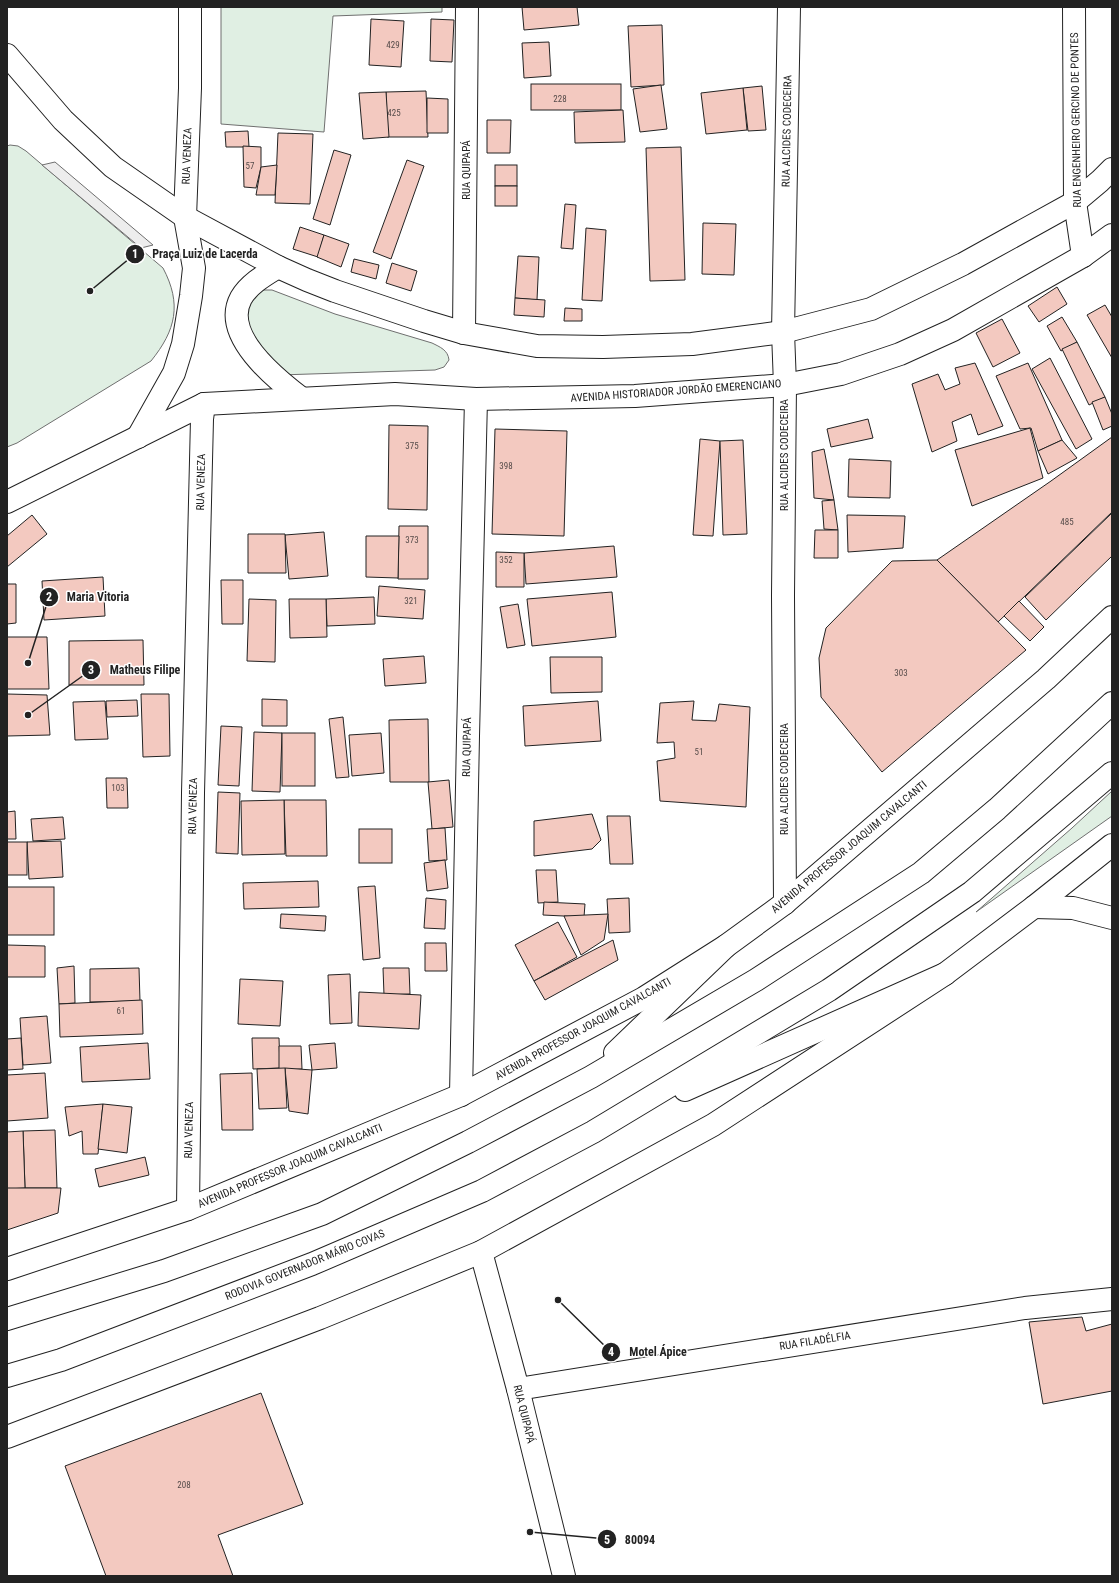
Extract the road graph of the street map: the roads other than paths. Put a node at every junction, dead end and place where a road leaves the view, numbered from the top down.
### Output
1 (190, 7) edge
2 (466, 7) edge
3 (789, 7) edge
4 (1074, 7) edge
5 (7, 55) edge
6 (1112, 169) edge
7 (1075, 202) junction
8 (185, 217) junction
9 (1112, 235) edge
10 (1082, 256) junction
11 (278, 267) junction
12 (783, 332) junction
13 (464, 333) junction
14 (784, 385) junction
15 (301, 398) junction
16 (476, 399) junction
17 (204, 404) junction
18 (138, 437) junction
19 (7, 502) edge
20 (1112, 617) edge
21 (1112, 703) edge
22 (1112, 773) edge
23 (1112, 845) edge
24 (785, 903) junction
25 (1034, 907) junction
26 (1112, 918) edge
27 (726, 946) junction
28 (946, 974) junction
29 (591, 1077) junction
30 (461, 1095) junction
31 (593, 1132) junction
32 (188, 1209) junction
33 (481, 1252) junction
34 (7, 1268) edge
35 (1112, 1299) edge
36 (7, 1320) edge
37 (7, 1376) edge
38 (518, 1389) junction
39 (7, 1437) edge
40 (564, 1576) edge

1 - 8 main road, RUA VENEZA
2 - 13 main road, RUA QUIPAPÁ
3 - 12 main road, RUA ALCIDES CODECEIRA
4 - 7 main road, RUA ENGENHEIRO GERCINO DE PONTES
5 - 8 main road
6 - 7 main road
7 - 10 main road, RUA ENGENHEIRO GERCINO DE PONTES
7 - 12 main road
8 - 11 main road
8 - 18 main road, RUA VENEZA
9 - 10 main road, AVENIDA HISTORIADOR JORDÃO EMERENCIANO
10 - 14 main road, AVENIDA HISTORIADOR JORDÃO EMERENCIANO
11 - 13 main road
11 - 15 main road
12 - 13 main road
12 - 14 main road, RUA ALCIDES CODECEIRA
14 - 16 main road, AVENIDA HISTORIADOR JORDÃO EMERENCIANO
14 - 24 main road, RUA ALCIDES CODECEIRA
15 - 16 main road, AVENIDA HISTORIADOR JORDÃO EMERENCIANO
15 - 17 main road, AVENIDA HISTORIADOR JORDÃO EMERENCIANO
16 - 30 main road, RUA QUIPAPÁ
17 - 18 main road, AVENIDA HISTORIADOR JORDÃO EMERENCIANO
17 - 32 main road, RUA VENEZA
18 - 19 main road, AVENIDA HISTORIADOR JORDÃO EMERENCIANO
20 - 24 main road, AVENIDA PROFESSOR JOAQUIM CAVALCANTI
21 - 29 main road
22 - 31 main road
23 - 25 main road
24 - 27 main road, AVENIDA PROFESSOR JOAQUIM CAVALCANTI
25 - 26 main road
25 - 28 main road
27 - 29 main road
27 - 30 main road, AVENIDA PROFESSOR JOAQUIM CAVALCANTI
28 - 31 main road
28 - 33 main road
29 - 36 main road
30 - 32 main road, AVENIDA PROFESSOR JOAQUIM CAVALCANTI
31 - 37 main road, RODOVIA GOVERNADOR MÁRIO COVAS
32 - 34 main road, AVENIDA PROFESSOR JOAQUIM CAVALCANTI
33 - 38 main road, RUA QUIPAPÁ
33 - 39 main road
35 - 38 main road, RUA FILADÉLFIA
38 - 40 main road, RUA QUIPAPÁ

